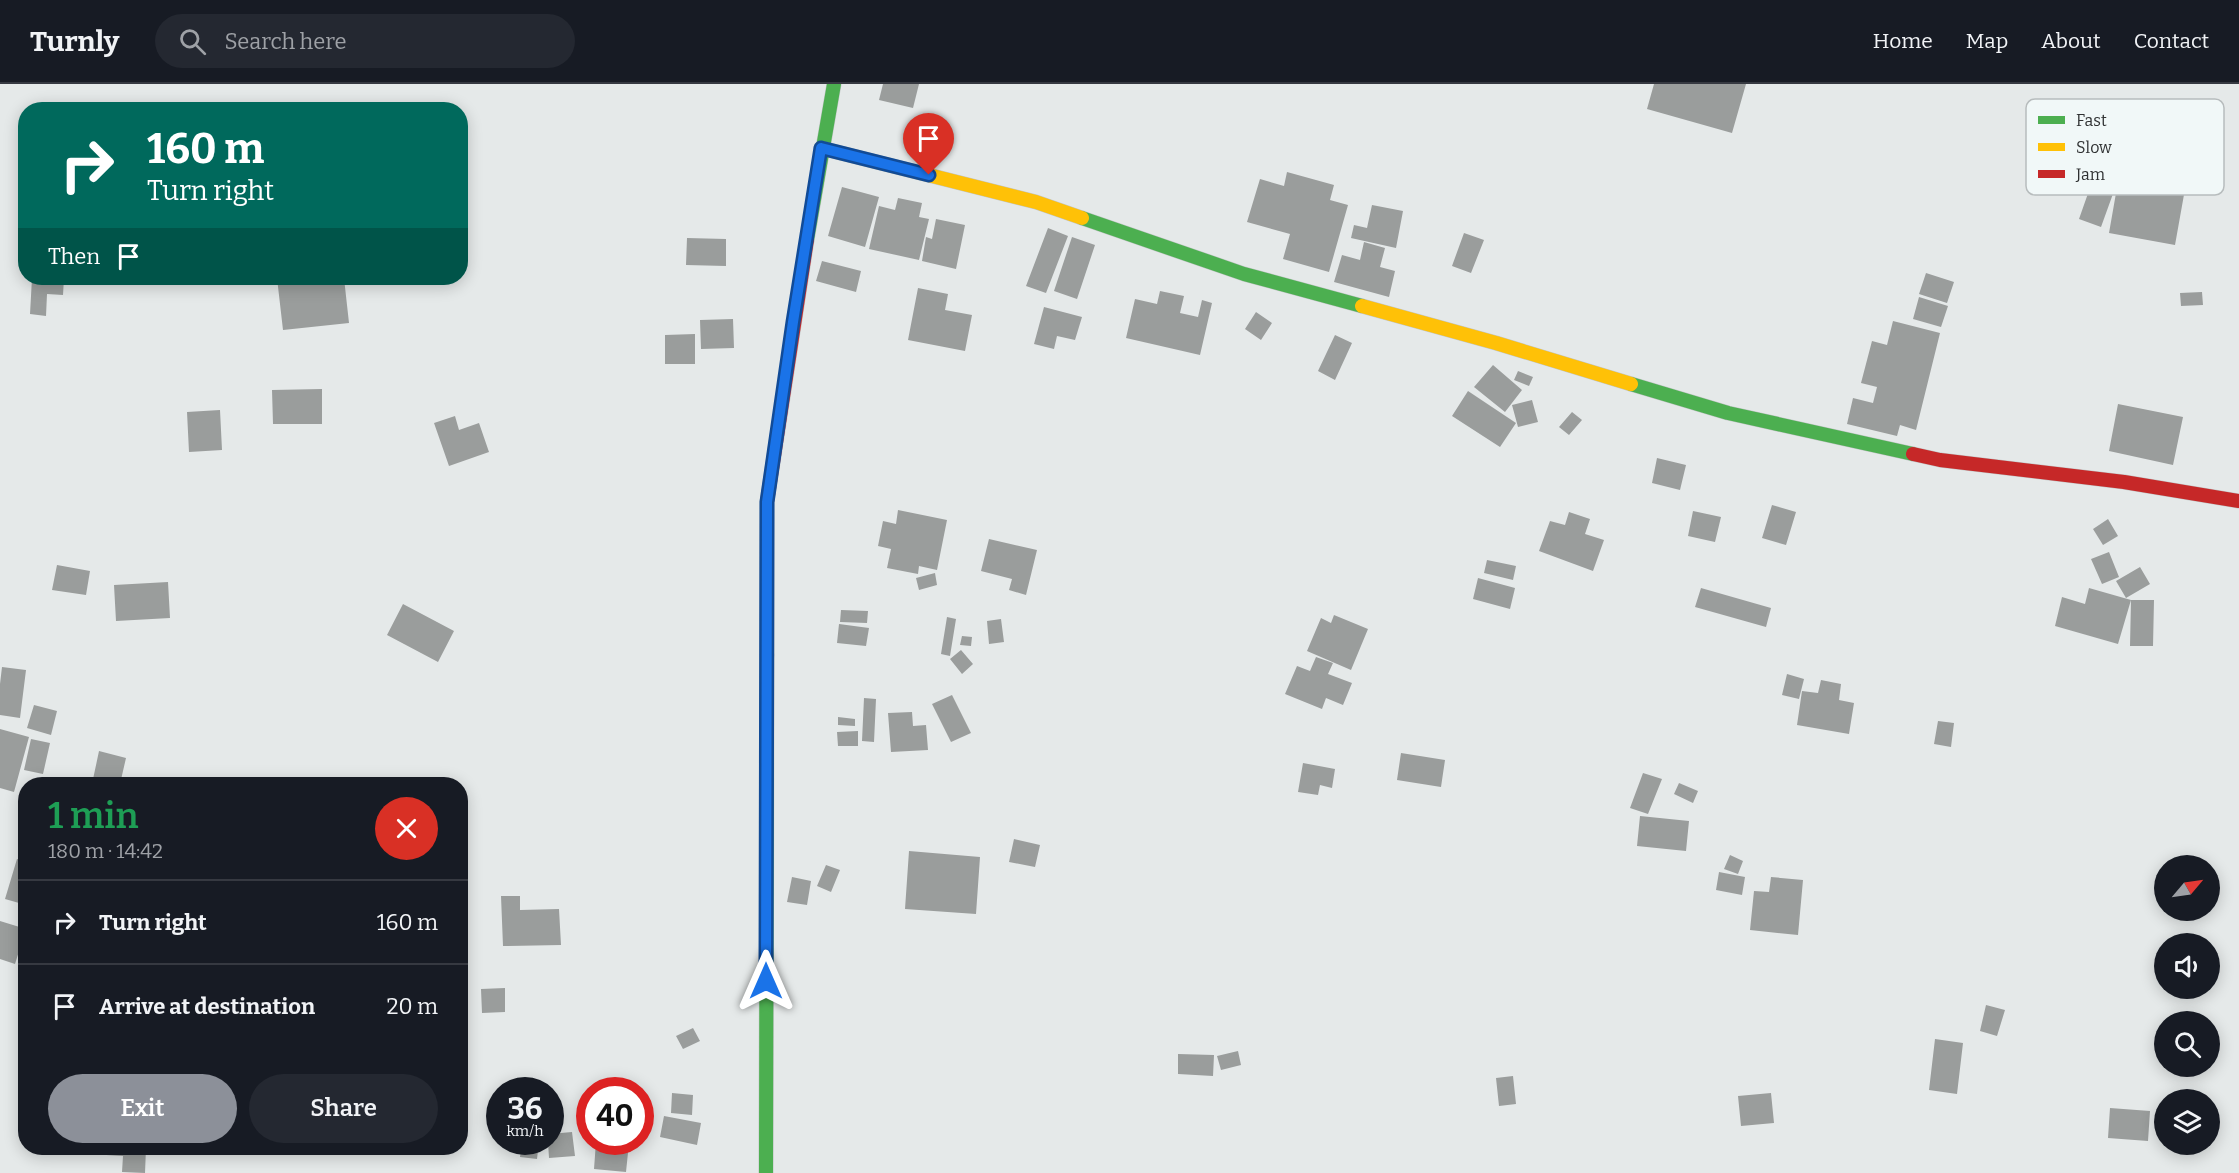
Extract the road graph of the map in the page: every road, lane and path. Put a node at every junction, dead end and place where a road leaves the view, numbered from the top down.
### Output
1 (834, 84) edge
2 (821, 148) junction
3 (2239, 501) edge
4 (766, 1173) edge

1 - 2 street
2 - 3 street
2 - 4 street

